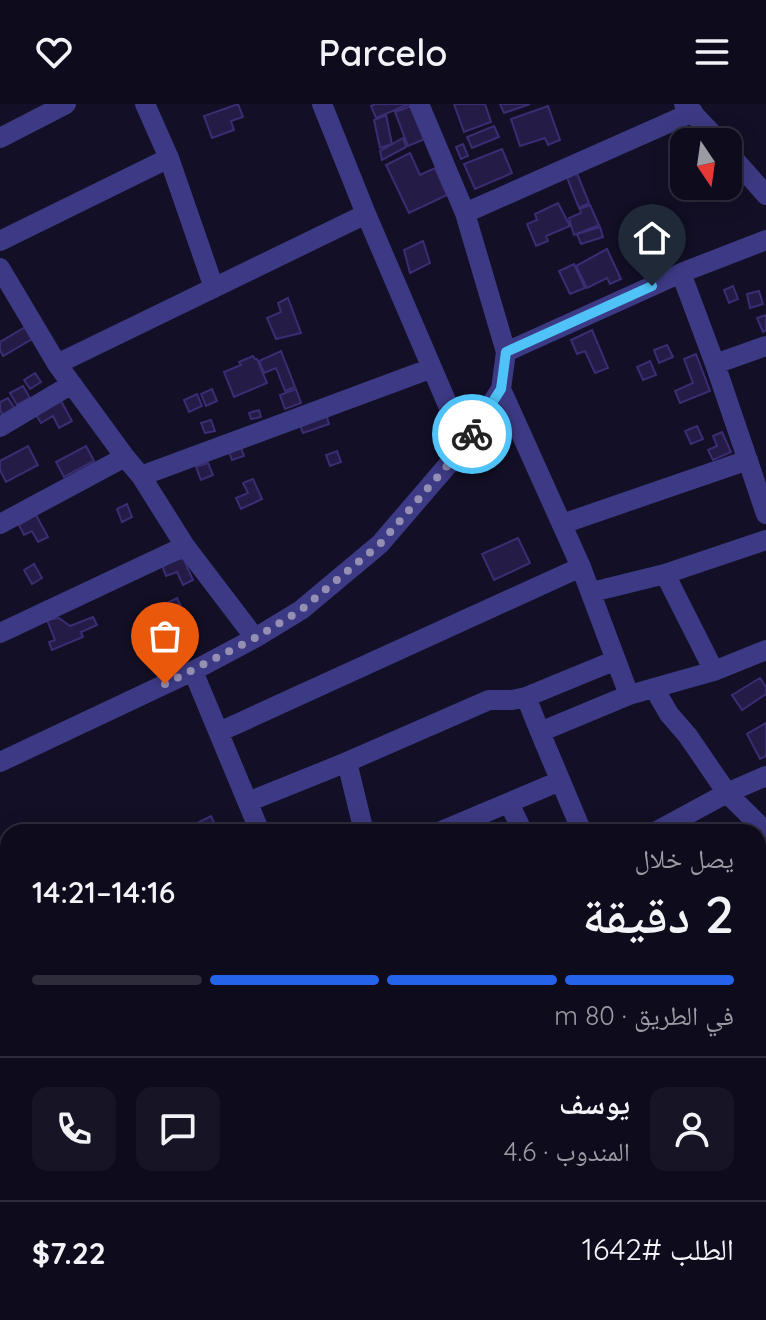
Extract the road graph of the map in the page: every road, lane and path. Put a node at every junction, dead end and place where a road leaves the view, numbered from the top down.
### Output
1 (66, 104) edge
2 (145, 104) edge
3 (322, 104) edge
4 (419, 104) edge
5 (689, 108) edge
6 (707, 128) edge
7 (0, 138) edge
8 (169, 158) junction
9 (742, 168) edge
10 (766, 195) edge
11 (465, 213) junction
12 (366, 214) junction
13 (766, 240) edge
14 (0, 241) edge
15 (0, 268) edge
16 (681, 273) junction
17 (214, 288) junction
18 (766, 346) edge
19 (506, 352) junction
20 (57, 364) junction
21 (715, 364) junction
22 (432, 368) junction
23 (72, 384) junction
24 (501, 389) junction
25 (0, 427) edge
26 (465, 445) junction
27 (125, 457) junction
28 (748, 460) junction
29 (141, 476) junction
30 (766, 514) edge
31 (0, 524) edge
32 (562, 524) junction
33 (766, 540) edge
34 (185, 546) junction
35 (581, 567) junction
36 (665, 574) junction
37 (592, 592) junction
38 (0, 633) edge
39 (255, 638) junction
40 (766, 650) edge
41 (616, 660) junction
42 (193, 671) junction
43 (714, 671) junction
44 (654, 688) junction
45 (629, 695) junction
46 (526, 697) junction
47 (219, 732) junction
48 (540, 732) junction
49 (0, 762) edge
50 (347, 762) junction
51 (766, 776) edge
52 (560, 781) junction
53 (727, 793) junction
54 (248, 802) junction
55 (509, 803) junction
56 (257, 824) edge
57 (362, 824) edge
58 (458, 824) edge
59 (519, 824) edge
60 (579, 824) edge
61 (670, 824) edge
62 (758, 824) edge

1 - 7 street
2 - 8 street
3 - 12 street
4 - 11 street
5 - 6 street
5 - 11 street
8 - 14 street
8 - 17 street
9 - 10 street
11 - 19 street
12 - 17 street
12 - 22 street
13 - 16 street
15 - 20 street
16 - 19 street
16 - 21 street
17 - 20 street
18 - 21 street
19 - 24 street
20 - 23 street
21 - 28 street
22 - 26 street
22 - 29 street
23 - 25 street
23 - 27 street
24 - 26 street
24 - 32 street
26 - 39 street
27 - 29 street
27 - 31 street
28 - 30 street
28 - 32 street
29 - 34 street
32 - 35 street
33 - 36 street
34 - 38 street
34 - 39 street
35 - 37 street
35 - 47 street
36 - 37 street
36 - 43 street
37 - 41 street
39 - 42 street
40 - 43 street
41 - 45 street
41 - 46 street
42 - 47 street
42 - 49 street
43 - 44 street
44 - 45 street
44 - 53 street
45 - 48 street
46 - 48 street
46 - 50 street
47 - 54 street
48 - 52 street
50 - 54 street
50 - 57 street
51 - 53 street
52 - 55 street
52 - 60 street
53 - 61 street
53 - 62 street
54 - 56 street
55 - 58 street
55 - 59 street

